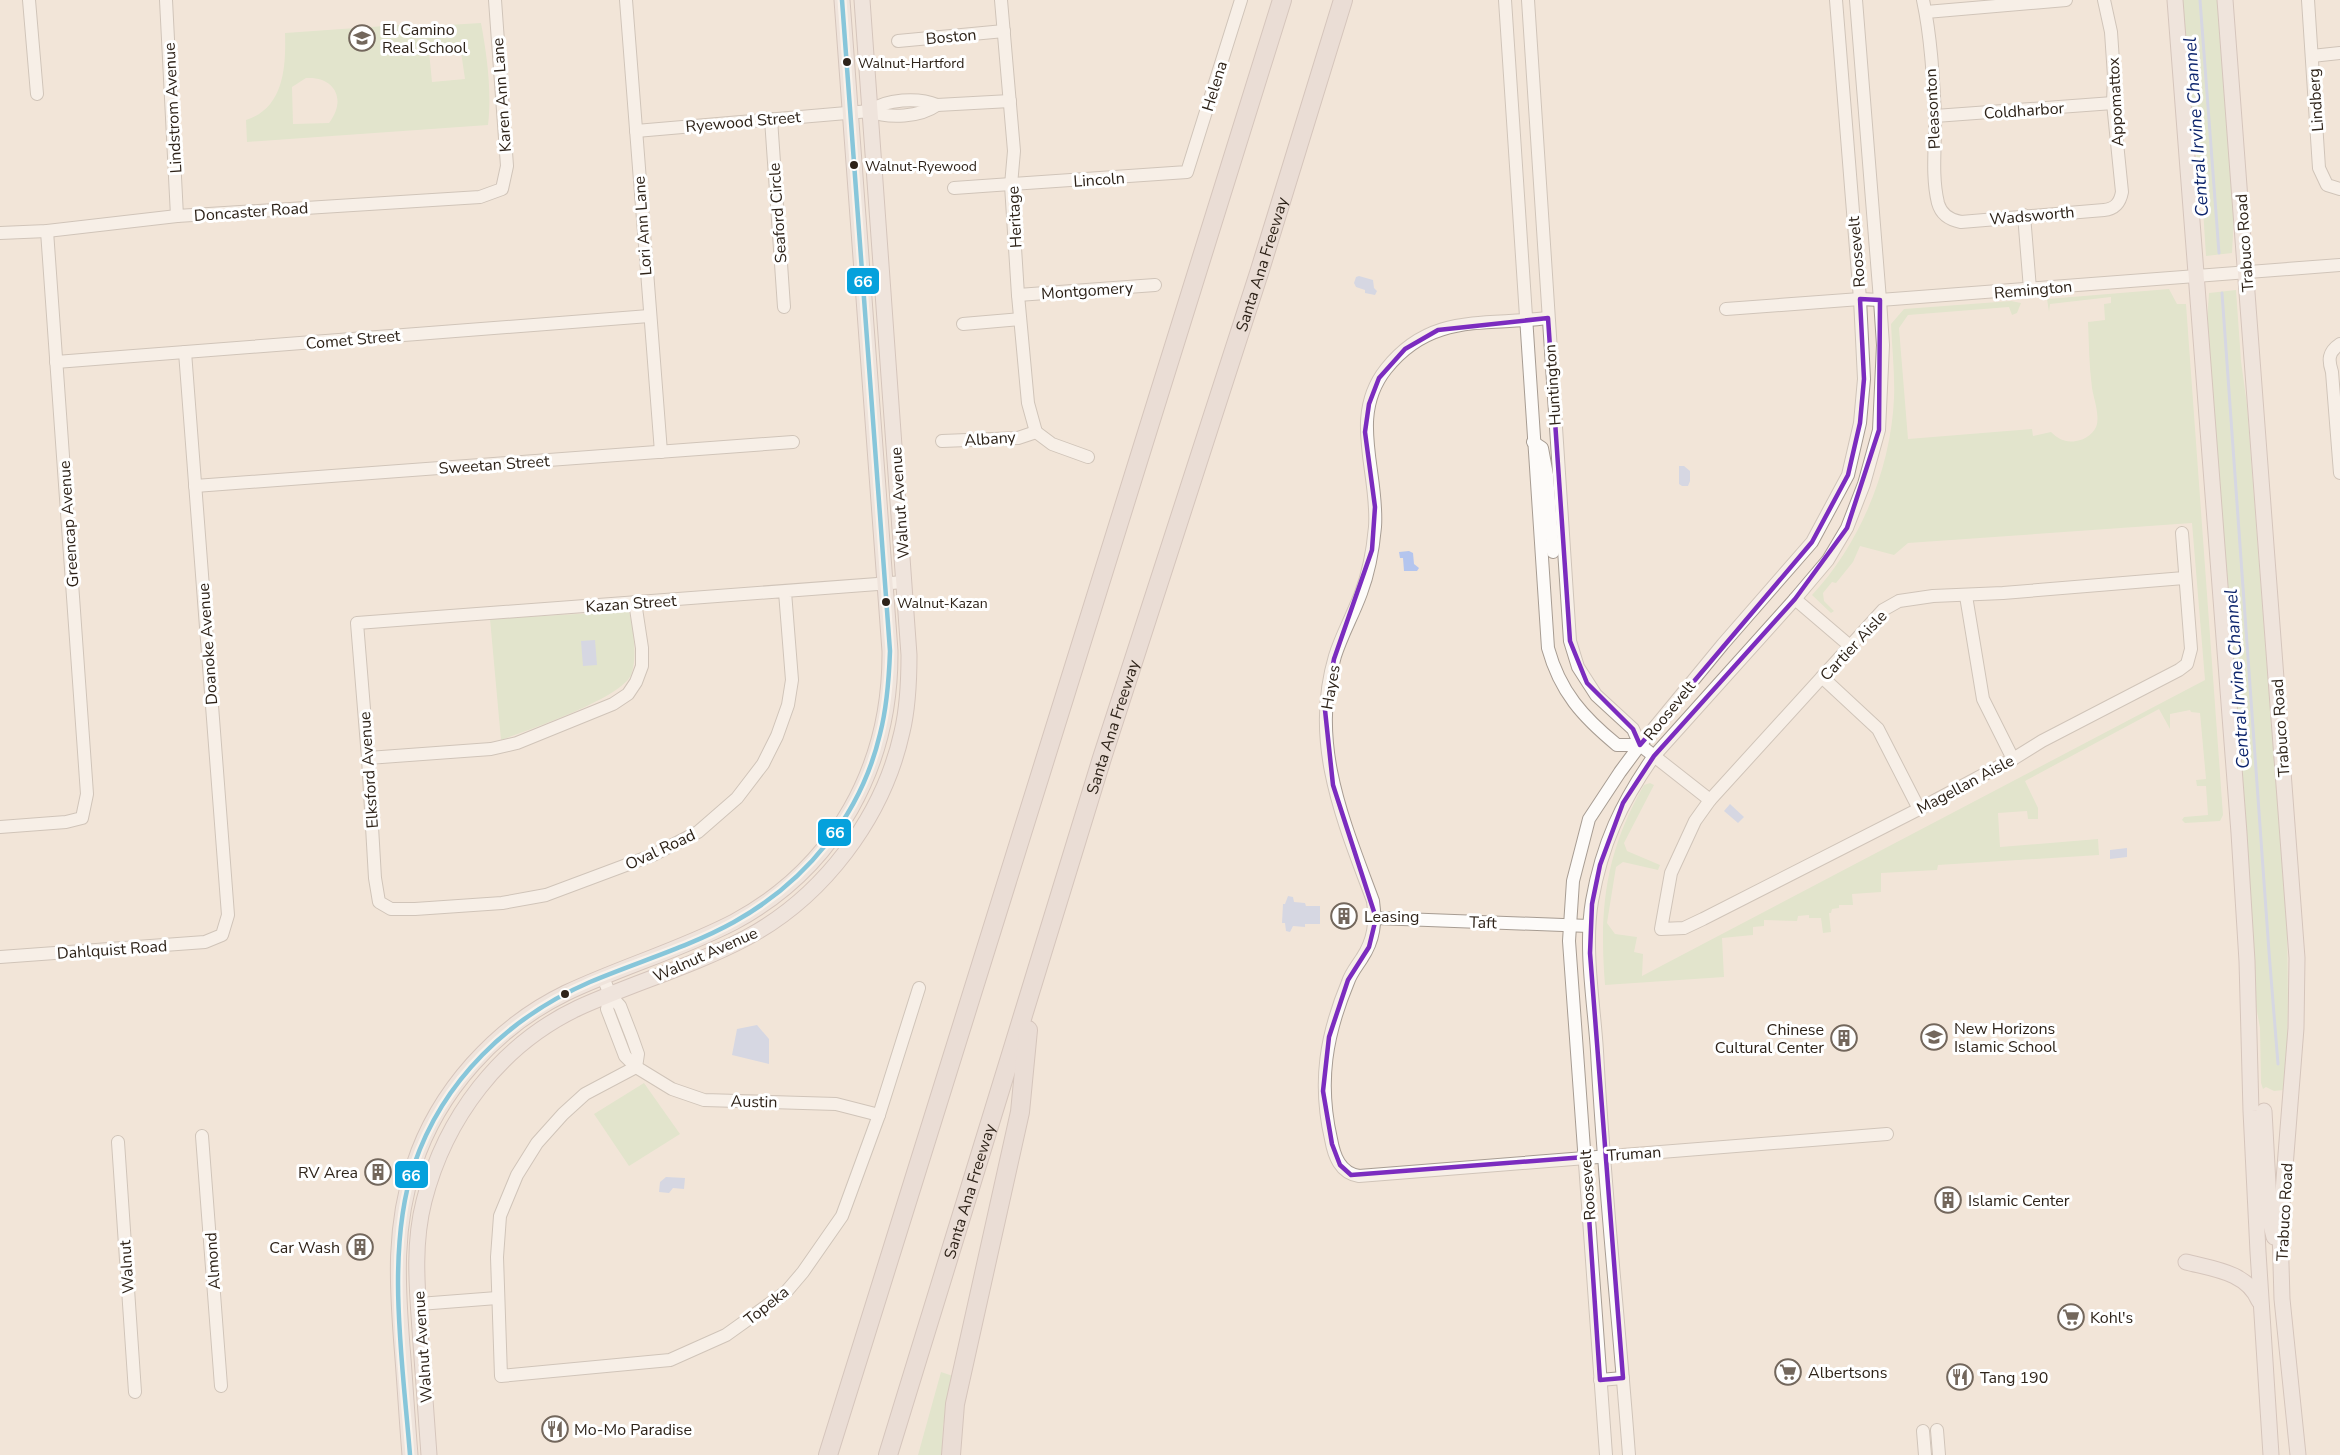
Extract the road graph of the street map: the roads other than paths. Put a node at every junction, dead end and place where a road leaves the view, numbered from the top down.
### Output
1 (29, 0) edge
2 (166, 0) edge
3 (495, 0) edge
4 (626, 0) edge
5 (842, 0) edge
6 (862, 0) edge
7 (1001, 0) edge
8 (1241, 0) edge
9 (1282, 0) edge
10 (1344, 0) edge
11 (1504, 0) edge
12 (1528, 0) edge
13 (1836, 0) edge
14 (1856, 0) edge
15 (2066, 0) edge
16 (2104, 0) edge
17 (2175, 0) edge
18 (2225, 0) edge
19 (2308, 0) edge
20 (1924, 6) edge
21 (1004, 31) junction
22 (898, 41) dead end
23 (2340, 53) edge
24 (2312, 56) junction
25 (36, 94) dead end
26 (1010, 101) junction
27 (2113, 103) junction
28 (870, 111) junction
29 (850, 112) junction
30 (1935, 116) junction
31 (771, 119) junction
32 (636, 131) junction
33 (1187, 172) joint
34 (1011, 185) junction
35 (954, 188) dead end
36 (502, 189) joint
37 (2340, 189) edge
38 (2118, 204) joint
39 (2025, 215) junction
40 (177, 216) junction
41 (1946, 216) joint
42 (47, 231) junction
43 (0, 233) edge
44 (2340, 265) edge
45 (2246, 271) junction
46 (2196, 275) junction
47 (1155, 285) dead end
48 (2030, 290) junction
49 (1018, 295) junction
50 (1860, 299) junction
51 (1880, 300) junction
52 (784, 307) dead end
53 (1726, 309) dead end
54 (649, 316) junction
55 (1548, 318) junction
56 (1020, 319) junction
57 (1525, 321) junction
58 (963, 324) dead end
59 (2340, 344) edge
60 (185, 352) junction
61 (56, 363) junction
62 (1036, 432) junction
63 (942, 441) dead end
64 (793, 442) dead end
65 (661, 452) junction
66 (1088, 457) dead end
67 (2340, 473) edge
68 (195, 486) junction
69 (2182, 533) dead end
70 (1552, 552) junction
71 (2184, 579) junction
72 (904, 582) junction
73 (886, 584) junction
74 (785, 592) junction
75 (1966, 596) junction
76 (1796, 599) junction
77 (635, 602) junction
78 (357, 623) joint
79 (1850, 646) junction
80 (1822, 677) junction
81 (1640, 745) junction
82 (1654, 756) junction
83 (369, 758) junction
84 (2013, 759) junction
85 (1710, 800) junction
86 (1919, 809) junction
87 (0, 826) edge
88 (773, 898) junction
89 (391, 909) joint
90 (782, 915) junction
91 (1376, 918) junction
92 (1569, 925) junction
93 (1589, 926) junction
94 (1661, 930) joint
95 (222, 935) joint
96 (0, 957) edge
97 (603, 977) junction
98 (920, 988) dead end
99 (1032, 989) junction
100 (610, 995) junction
101 (636, 1067) junction
102 (2290, 1110) junction
103 (2257, 1111) junction
104 (879, 1115) junction
105 (1887, 1134) dead end
106 (202, 1136) dead end
107 (118, 1142) dead end
108 (1604, 1156) junction
109 (1585, 1157) junction
110 (1345, 1171) joint
111 (2280, 1252) junction
112 (2186, 1262) dead end
113 (497, 1298) junction
114 (418, 1304) junction
115 (2261, 1308) junction
116 (1623, 1378) junction
117 (1600, 1380) junction
118 (221, 1386) dead end
119 (135, 1392) dead end
120 (1937, 1430) dead end
121 (1923, 1431) dead end
122 (410, 1455) edge
123 (429, 1455) edge
124 (828, 1455) edge
125 (888, 1455) edge
126 (951, 1455) edge
127 (1606, 1455) edge
128 (1629, 1455) edge
129 (1925, 1455) edge
130 (1939, 1455) edge
131 (2271, 1455) edge
132 (2298, 1455) edge

1 - 25 street
2 - 40 street, Lindstrom Avenue
3 - 36 street, Karen Ann Lane
4 - 32 street, Lori Ann Lane
5 - 29 main road, Walnut Avenue
6 - 28 main road, Walnut Avenue
7 - 21 street, Heritage
8 - 33 street, Helena
9 - 124 highway
10 - 99 highway, Santa Ana Freeway
11 - 57 street, Huntington
12 - 55 street, Huntington
13 - 50 street, Roosevelt
14 - 51 street, Roosevelt
15 - 20 street
16 - 27 street, Appomattox
17 - 46 main road, Trabuco Road
18 - 45 main road, Trabuco Road
19 - 24 street, Lindberg
20 - 30 street, Pleasonton
21 - 22 street, Boston
21 - 26 street, Heritage
23 - 24 street
24 - 37 street, Lindberg
26 - 28 street, Ryewood Street
26 - 34 street, Heritage
27 - 30 street, Coldharbor
27 - 38 street, Appomattox
28 - 29 street, Ryewood Street
28 - 72 main road, Walnut Avenue
29 - 31 street, Ryewood Street
29 - 73 main road, Walnut Avenue
30 - 41 street, Pleasonton
31 - 32 street, Ryewood Street
31 - 52 street, Seaford Circle
32 - 54 street, Lori Ann Lane
33 - 34 street, Lincoln
34 - 35 street, Lincoln
34 - 49 street, Heritage
36 - 40 street, Doncaster Road
38 - 39 street, Wadsworth
39 - 41 street, Wadsworth
39 - 48 street
40 - 42 street, Doncaster Road
42 - 43 street, Doncaster Road
42 - 61 street, Greencap Avenue
44 - 45 street, Remington
45 - 46 street, Remington
45 - 102 main road, Trabuco Road
46 - 48 street, Remington
46 - 103 main road, Trabuco Road
47 - 49 street, Montgomery
48 - 51 street, Remington
49 - 56 street, Heritage
50 - 51 street, Remington
50 - 53 street, Remington
50 - 81 street, Roosevelt
51 - 76 street, Roosevelt
54 - 60 street, Comet Street
54 - 65 street, Lori Ann Lane
55 - 57 street, Hayes
55 - 70 street, Huntington
56 - 58 street
56 - 62 street, Heritage
57 - 70 street, Huntington
57 - 91 street, Hayes
59 - 67 street
60 - 61 street, Comet Street
60 - 68 street, Doanoke Avenue
61 - 87 street, Greencap Avenue
62 - 63 street, Albany
62 - 66 street
64 - 65 street, Sweetan Street
65 - 68 street, Sweetan Street
68 - 95 street, Doanoke Avenue
69 - 71 street, Magellan Aisle
70 - 81 street, Huntington
70 - 81 street, Huntington
71 - 75 street, Cartier Aisle
71 - 84 street, Magellan Aisle
72 - 73 street, Kazan Street
72 - 90 main road, Walnut Avenue
73 - 74 street, Kazan Street
73 - 88 main road, Walnut Avenue
74 - 77 street, Kazan Street
74 - 89 street, Oval Road
75 - 79 street, Cartier Aisle
75 - 84 street
76 - 79 street
76 - 82 street, Roosevelt
77 - 78 street, Kazan Street
77 - 83 street
78 - 83 street, Elksford Avenue
79 - 80 street, Cartier Aisle
80 - 85 street, Cartier Aisle
80 - 86 street
81 - 82 street, Huntington
81 - 92 street, Roosevelt
82 - 85 street, Huntington
82 - 93 street, Roosevelt
83 - 89 street, Elksford Avenue
84 - 86 street, Magellan Aisle
85 - 94 street, Cartier Aisle
86 - 94 street, Magellan Aisle
88 - 90 main road
88 - 97 main road, Walnut Avenue
90 - 100 main road, Walnut Avenue
91 - 92 street, Taft
91 - 110 street, Hayes
92 - 93 street, Taft
92 - 109 street, Roosevelt
93 - 108 street, Roosevelt
95 - 96 street, Dahlquist Road
97 - 100 street
97 - 122 main road, Walnut Avenue
98 - 104 street, Topeka
99 - 125 highway, Santa Ana Freeway
99 - 126 highway
100 - 101 street
100 - 114 main road, Walnut Avenue
101 - 104 street, Austin
101 - 113 street, Topeka
102 - 103 main road
102 - 111 main road, Trabuco Road
103 - 111 main road
103 - 115 main road, Trabuco Road
104 - 113 street, Topeka
105 - 108 street, Truman
106 - 118 street, Almond
107 - 119 street, Walnut
108 - 109 street, Truman
108 - 116 street, Roosevelt
109 - 110 street, Truman
109 - 117 street, Roosevelt
111 - 132 main road, Trabuco Road
112 - 115 main road
113 - 114 street
114 - 123 main road, Walnut Avenue
115 - 131 main road, Trabuco Road
116 - 117 street
116 - 128 street, Roosevelt
117 - 127 street, Roosevelt
120 - 130 street
121 - 129 street

